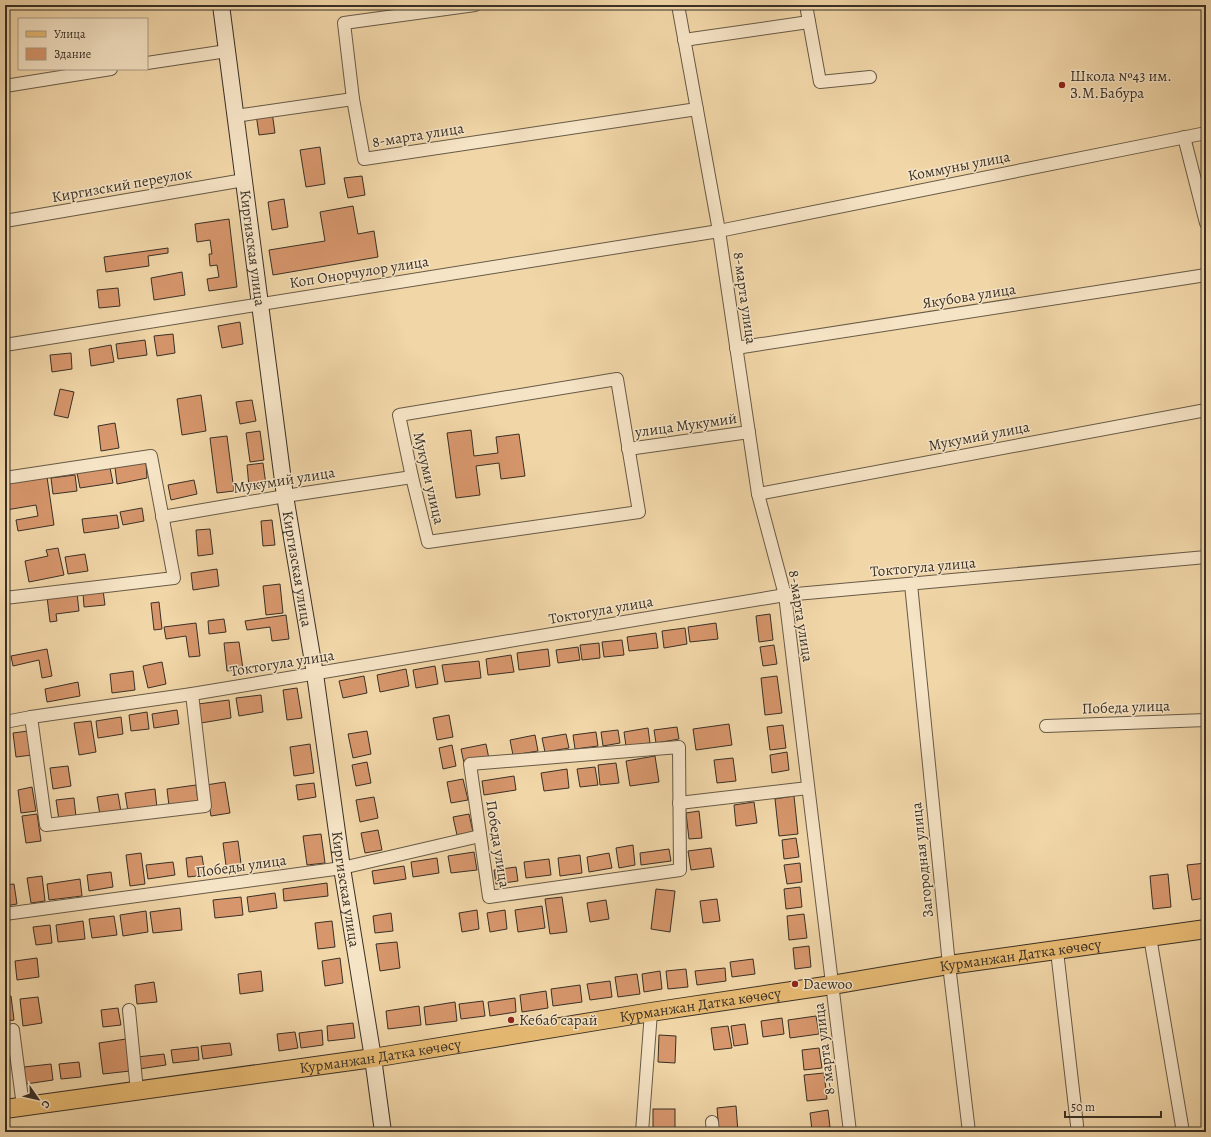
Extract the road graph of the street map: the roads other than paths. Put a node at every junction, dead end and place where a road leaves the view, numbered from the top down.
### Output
1 (221, 5) edge
2 (474, 5) edge
3 (678, 5) edge
4 (806, 5) edge
5 (809, 22) junction
6 (684, 40) junction
7 (227, 51) junction
8 (148, 63) edge
9 (105, 70) edge
10 (870, 77) dead end
11 (5, 86) edge
12 (353, 99) junction
13 (697, 109) junction
14 (235, 116) junction
15 (1206, 133) edge
16 (1184, 137) junction
17 (244, 180) junction
18 (5, 221) edge
19 (1206, 223) edge
20 (719, 231) junction
21 (1206, 275) edge
22 (260, 304) junction
23 (5, 345) edge
24 (736, 348) junction
25 (1206, 410) edge
26 (749, 432) junction
27 (628, 449) junction
28 (412, 477) junction
29 (5, 478) edge
30 (758, 494) junction
31 (285, 496) junction
32 (162, 517) junction
33 (1206, 557) edge
34 (911, 584) junction
35 (785, 595) junction
36 (5, 598) edge
37 (315, 674) junction
38 (192, 694) junction
39 (31, 716) junction
40 (1206, 720) edge
41 (5, 722) edge
42 (1046, 726) dead end
43 (808, 788) junction
44 (679, 803) junction
45 (480, 836) junction
46 (342, 868) junction
47 (5, 914) edge
48 (1206, 929) edge
49 (1150, 937) junction
50 (1057, 951) junction
51 (949, 965) junction
52 (832, 985) junction
53 (129, 1010) dead end
54 (651, 1012) junction
55 (13, 1030) dead end
56 (374, 1058) junction
57 (137, 1091) junction
58 (23, 1106) junction
59 (5, 1109) edge
60 (1076, 1124) dead end
61 (383, 1132) edge
62 (642, 1132) edge
63 (850, 1132) edge
64 (969, 1132) edge
65 (1183, 1132) edge

1 - 7 street, Киргизская улица
2 - 12 street, 8-марта улица
3 - 6 street, 8-марта улица
4 - 5 street
5 - 6 street
5 - 10 street
6 - 13 street, 8-марта улица
7 - 8 street
7 - 14 street, Киргизская улица
9 - 11 street
12 - 13 street, 8-марта улица
12 - 14 street
13 - 20 street, 8-марта улица
14 - 17 street, Киргизская улица
15 - 16 street, Коммуны улица
16 - 19 street
16 - 20 street, Коммуны улица
17 - 18 street, Киргизский переулок
17 - 22 street, Киргизская улица
20 - 22 street, Коп Онорчулор улица
20 - 24 street, 8-марта улица
21 - 24 street, Якубова улица
22 - 23 street, Коп Онорчулор улица
22 - 31 street, Киргизская улица
24 - 26 street, 8-марта улица
25 - 30 street, Мукумий улица
26 - 27 street, улица Мукумий
26 - 30 street, 8-марта улица
27 - 28 street, Мукуми улица
27 - 28 street, Мукуми улица
28 - 31 street, Мукумий улица
29 - 32 street
30 - 35 street, 8-марта улица
31 - 32 street, Мукумий улица
31 - 37 street, Киргизская улица
32 - 36 street
33 - 34 street, Токтогула улица
34 - 35 street, Токтогула улица
34 - 51 street, Загородная улица
35 - 37 street, Токтогула улица
35 - 43 street, 8-марта улица
37 - 38 street, Токтогула улица
37 - 46 street, Киргизская улица
38 - 39 street, Токтогула улица
38 - 39 street
39 - 41 street, Токтогула улица
40 - 42 street, Победа улица
43 - 44 street
43 - 52 street, 8-марта улица
44 - 45 street, Победа улица
44 - 45 street, Победа улица
45 - 46 street, Победы улица
46 - 47 street, Победы улица
46 - 56 street, Киргизская улица
48 - 49 main road, Курманжан Датка көчөсү
49 - 50 main road, Курманжан Датка көчөсү
49 - 65 street
50 - 51 main road, Курманжан Датка көчөсү
50 - 60 street
51 - 52 main road, Курманжан Датка көчөсү
51 - 64 street, Загородная улица
52 - 54 main road, Курманжан Датка көчөсү
52 - 63 street, 8-марта улица
53 - 57 street
54 - 56 main road, Курманжан Датка көчөсү
54 - 62 street
55 - 58 street
56 - 57 main road, Курманжан Датка көчөсү
56 - 61 street, Киргизская улица
57 - 58 main road, Курманжан Датка көчөсү
58 - 59 main road, Курманжан Датка көчөсү

